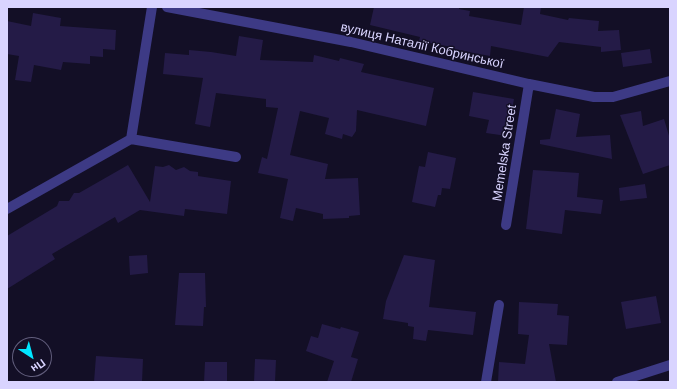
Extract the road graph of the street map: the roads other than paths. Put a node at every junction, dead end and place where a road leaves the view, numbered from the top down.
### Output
1 (152, 7) edge
2 (167, 7) edge
3 (670, 81) edge
4 (529, 84) junction
5 (131, 139) junction
6 (236, 157) dead end
7 (7, 209) edge
8 (506, 225) dead end
9 (498, 304) dead end
10 (670, 365) edge
11 (486, 382) edge
12 (617, 382) edge

1 - 5 street
2 - 4 street, вулиця Наталії Кобринської
3 - 4 street, вулиця Наталії Кобринської
4 - 8 street, Memelska Street
5 - 6 street
5 - 7 street
9 - 11 street
10 - 12 street

